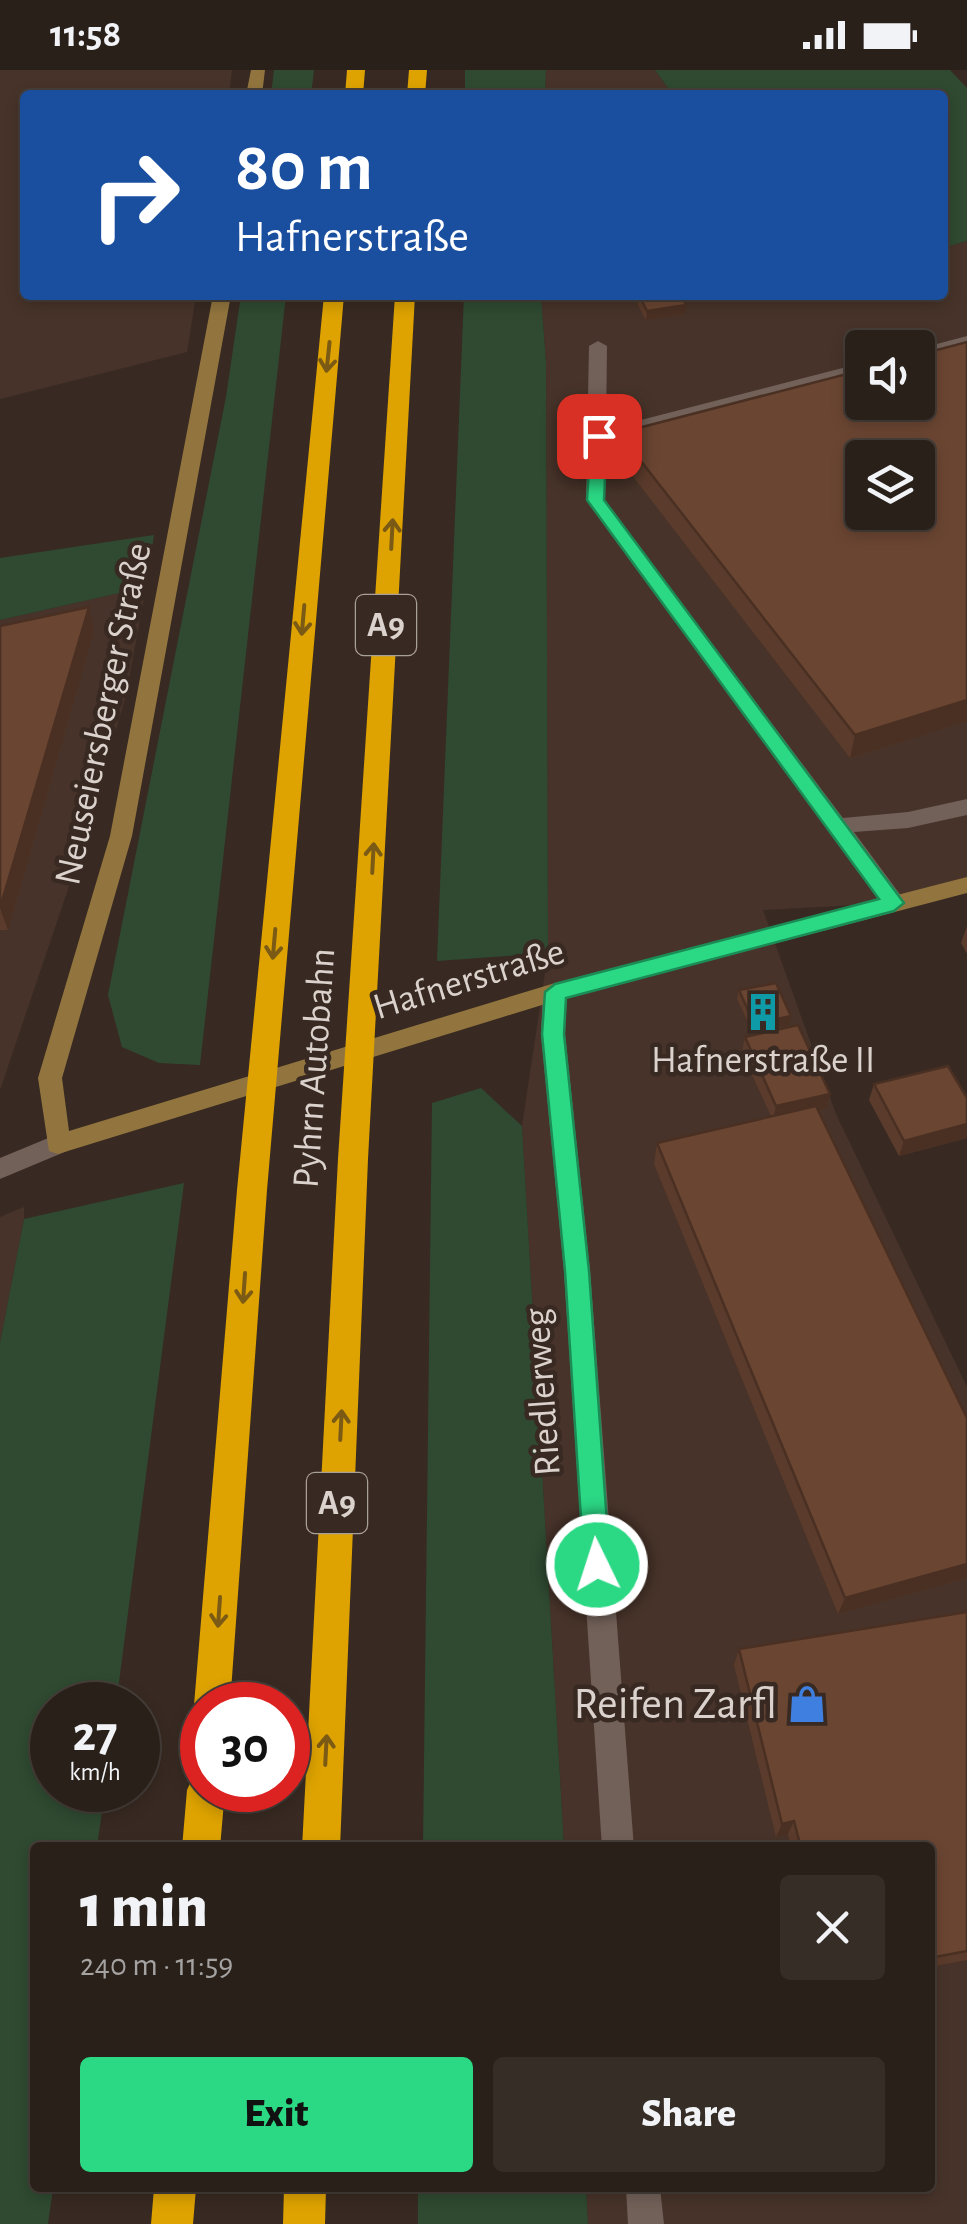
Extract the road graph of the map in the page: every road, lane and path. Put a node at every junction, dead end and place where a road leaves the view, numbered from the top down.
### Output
1 (221, 300) edge
2 (334, 300) edge
3 (405, 300) edge
4 (967, 341) edge
5 (598, 346) dead end
6 (935, 349) edge
7 (845, 372) edge
8 (599, 436) junction
9 (967, 807) edge
10 (836, 826) junction
11 (967, 885) edge
12 (894, 903) junction
13 (555, 992) junction
14 (58, 1144) junction
15 (0, 1169) edge
16 (214, 1682) edge
17 (204, 1812) edge
18 (202, 1842) edge
19 (321, 1842) edge
20 (618, 1842) edge
21 (175, 2192) edge
22 (306, 2192) edge
23 (643, 2192) edge
24 (172, 2224) edge
25 (304, 2224) edge
26 (646, 2224) edge

1 - 14 street, Neuseiersberger Straße
2 -> 16 highway, Pyhrn Autobahn / A9
19 -> 3 highway, Pyhrn Autobahn / A9
4 - 6 street
5 - 8 street
7 - 8 street
8 - 10 street
9 - 10 street
10 - 12 street
11 - 12 street, Hafnerstraße
12 - 13 street, Hafnerstraße
13 - 14 street, Hafnerstraße
13 - 20 street, Riedlerweg
14 - 15 street, Hafnerstraße
17 - 18 highway
21 - 24 highway
22 - 25 highway
23 - 26 street

